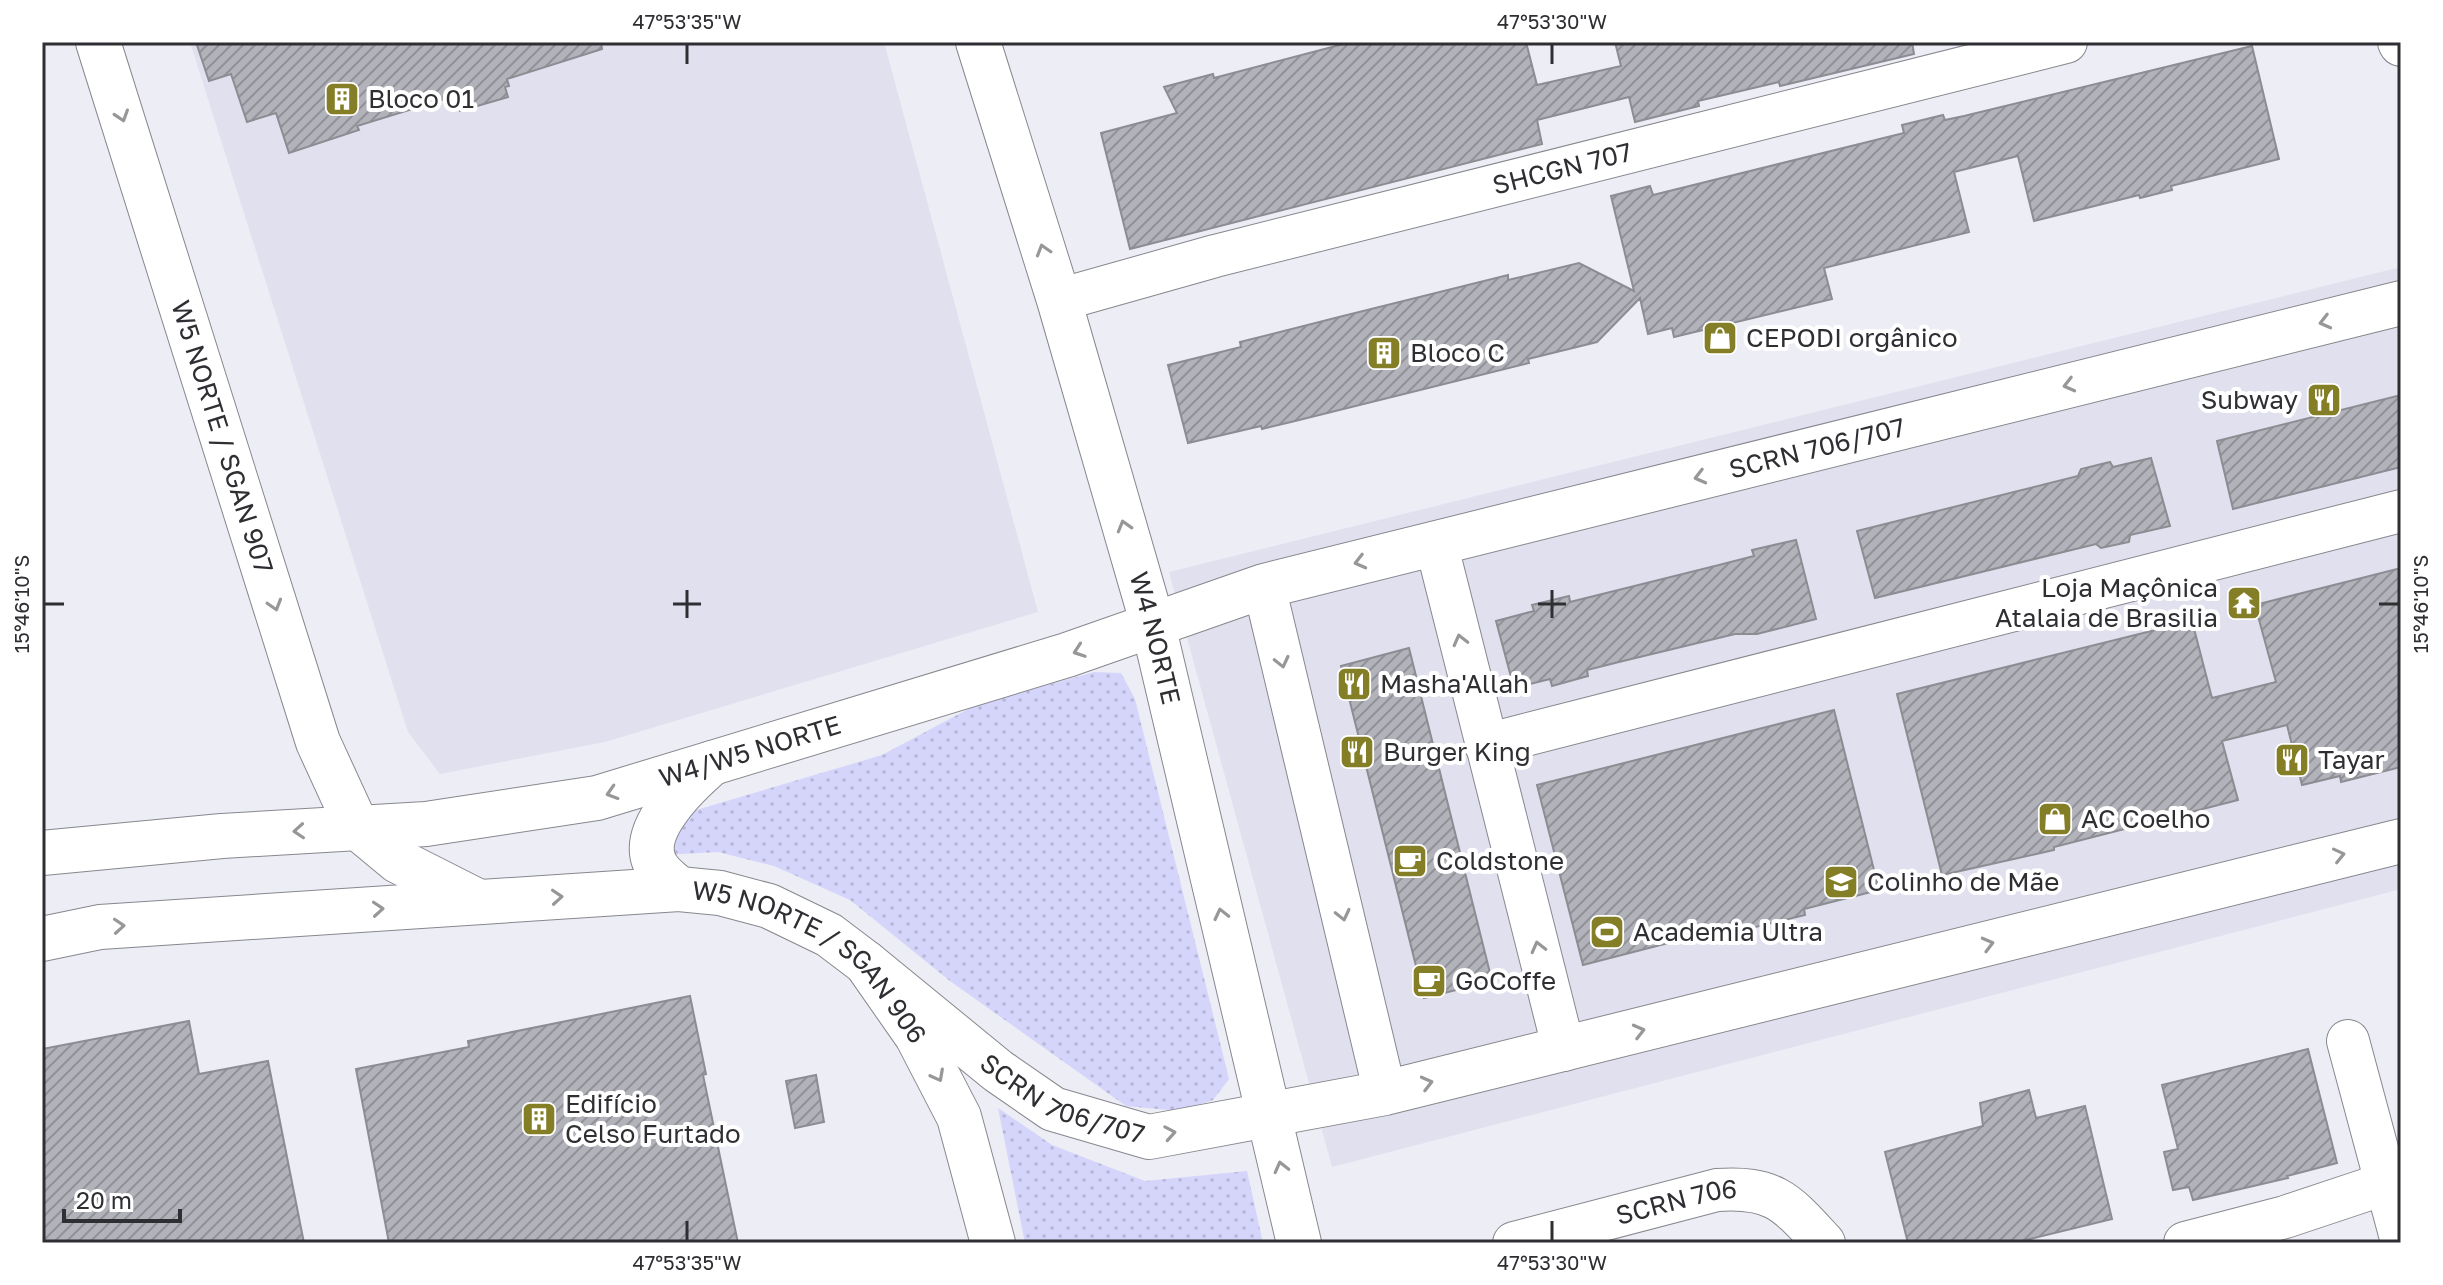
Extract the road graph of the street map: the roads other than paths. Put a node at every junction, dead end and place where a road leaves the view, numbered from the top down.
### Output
1 (98, 42) edge
2 (978, 42) edge
3 (2066, 42) edge
4 (1059, 300) junction
5 (2401, 303) edge
6 (2401, 511) edge
7 (1436, 543) junction
8 (1264, 586) junction
9 (1153, 625) junction
10 (1486, 745) junction
11 (714, 762) junction
12 (357, 827) junction
13 (2401, 841) edge
14 (42, 853) edge
15 (679, 889) junction
16 (479, 902) junction
17 (42, 939) edge
18 (866, 963) junction
19 (2348, 1041) dead end
20 (1564, 1050) junction
21 (1385, 1093) junction
22 (1268, 1116) junction
23 (2387, 1183) junction
24 (2401, 1238) edge
25 (993, 1243) edge
26 (1299, 1243) edge
27 (1514, 1243) edge
28 (1824, 1243) edge
29 (2185, 1243) edge

1 -> 12 main road, W5 NORTE / SGAN 907
4 -> 2 main road, W4 NORTE
3 - 4 street, SHCGN 707
9 -> 4 main road, W4 NORTE
5 -> 7 main road, SCRN 706/707
6 - 10 street
7 -> 8 main road, W4/W5 NORTE
10 -> 7 street
8 - 9 main road, W4/W5 NORTE
8 -> 21 street
9 -> 11 main road, W4/W5 NORTE
22 -> 9 main road, W4 NORTE
20 -> 10 street
11 -> 12 main road, W4/W5 NORTE
11 - 15 main road
12 -> 14 main road, W4/W5 NORTE
12 - 16 main road
20 -> 13 main road, SCRN 706/707
16 -> 15 main road, W5 NORTE / SGAN 906
15 - 18 main road, W5 NORTE / SGAN 906
17 -> 16 main road
18 -> 22 main road, SCRN 706/707
18 -> 25 main road, W5 NORTE / SGAN 906
19 - 23 street
21 -> 20 main road, SCRN 706/707
21 - 22 main road, SCRN 706/707
26 -> 22 main road, W4 NORTE
23 - 24 street
23 - 29 street
27 - 28 street, SCRN 706

